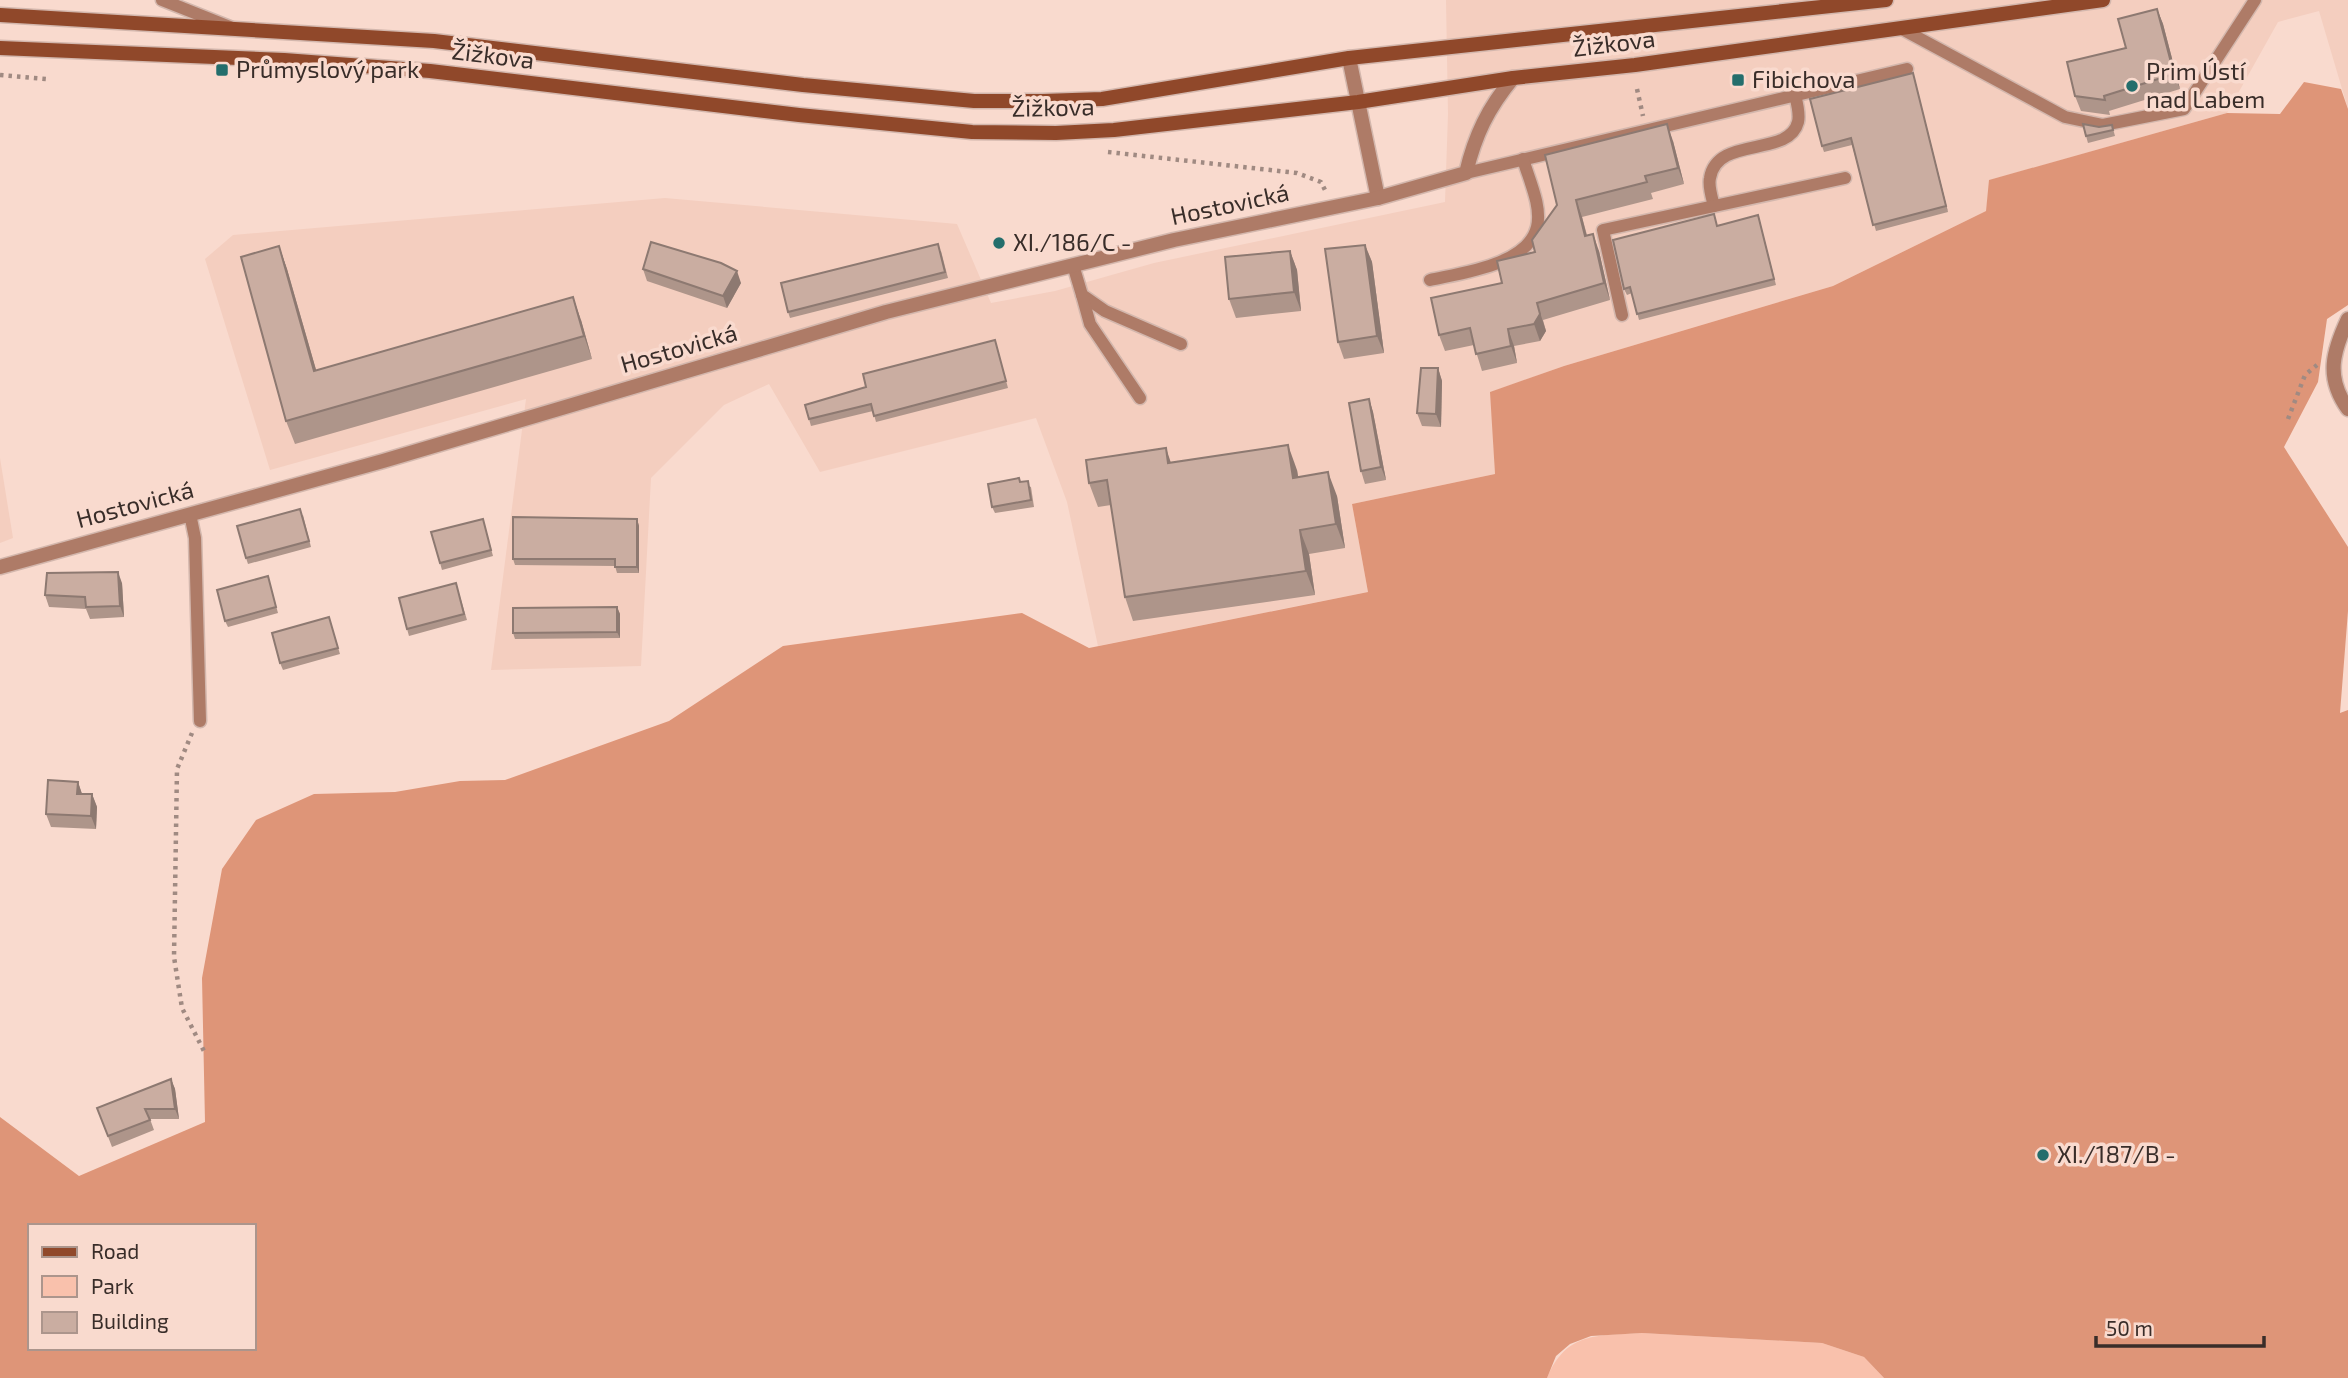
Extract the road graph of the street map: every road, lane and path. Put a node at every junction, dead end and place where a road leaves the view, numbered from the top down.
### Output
1 (162, 0) edge
2 (1886, 0) edge
3 (2103, 0) edge
4 (2255, 0) edge
5 (0, 15) edge
6 (230, 27) junction
7 (1902, 29) junction
8 (0, 48) edge
9 (1349, 58) junction
10 (1906, 69) dead end
11 (0, 75) edge
12 (1513, 78) junction
13 (46, 79) dead end
14 (1637, 89) dead end
15 (1795, 95) junction
16 (1358, 102) junction
17 (1643, 118) dead end
18 (1108, 152) dead end
19 (1523, 159) junction
20 (1466, 173) junction
21 (1845, 178) dead end
22 (1328, 195) dead end
23 (1378, 198) junction
24 (1714, 206) junction
25 (1073, 265) junction
26 (1430, 280) dead end
27 (1082, 295) junction
28 (1622, 315) dead end
29 (2348, 319) edge
30 (1181, 344) dead end
31 (2333, 351) junction
32 (1140, 398) dead end
33 (2348, 408) edge
34 (2288, 419) dead end
35 (190, 514) junction
36 (0, 567) edge
37 (200, 721) joint
38 (206, 1055) dead end

1 - 6 lane
2 - 9 main road, Žižkova
3 - 7 main road, Žižkova
4 - 7 lane
5 - 6 main road, Žižkova
6 - 9 main road, Žižkova
7 - 12 main road, Žižkova
8 - 16 main road, Žižkova
9 - 16 street
10 - 15 lane
11 - 13 path
12 - 16 main road, Žižkova
12 - 20 street
14 - 17 path
15 - 19 lane
15 - 24 lane
16 - 23 street
18 - 22 path
19 - 20 lane
19 - 26 lane
20 - 23 street, Hostovická
21 - 24 lane
23 - 25 street, Hostovická
24 - 28 lane
25 - 27 lane
25 - 35 street, Hostovická
27 - 30 lane
27 - 32 lane
29 - 31 street
31 - 33 street
31 - 34 path
35 - 36 street, Hostovická
35 - 37 lane
37 - 38 path

